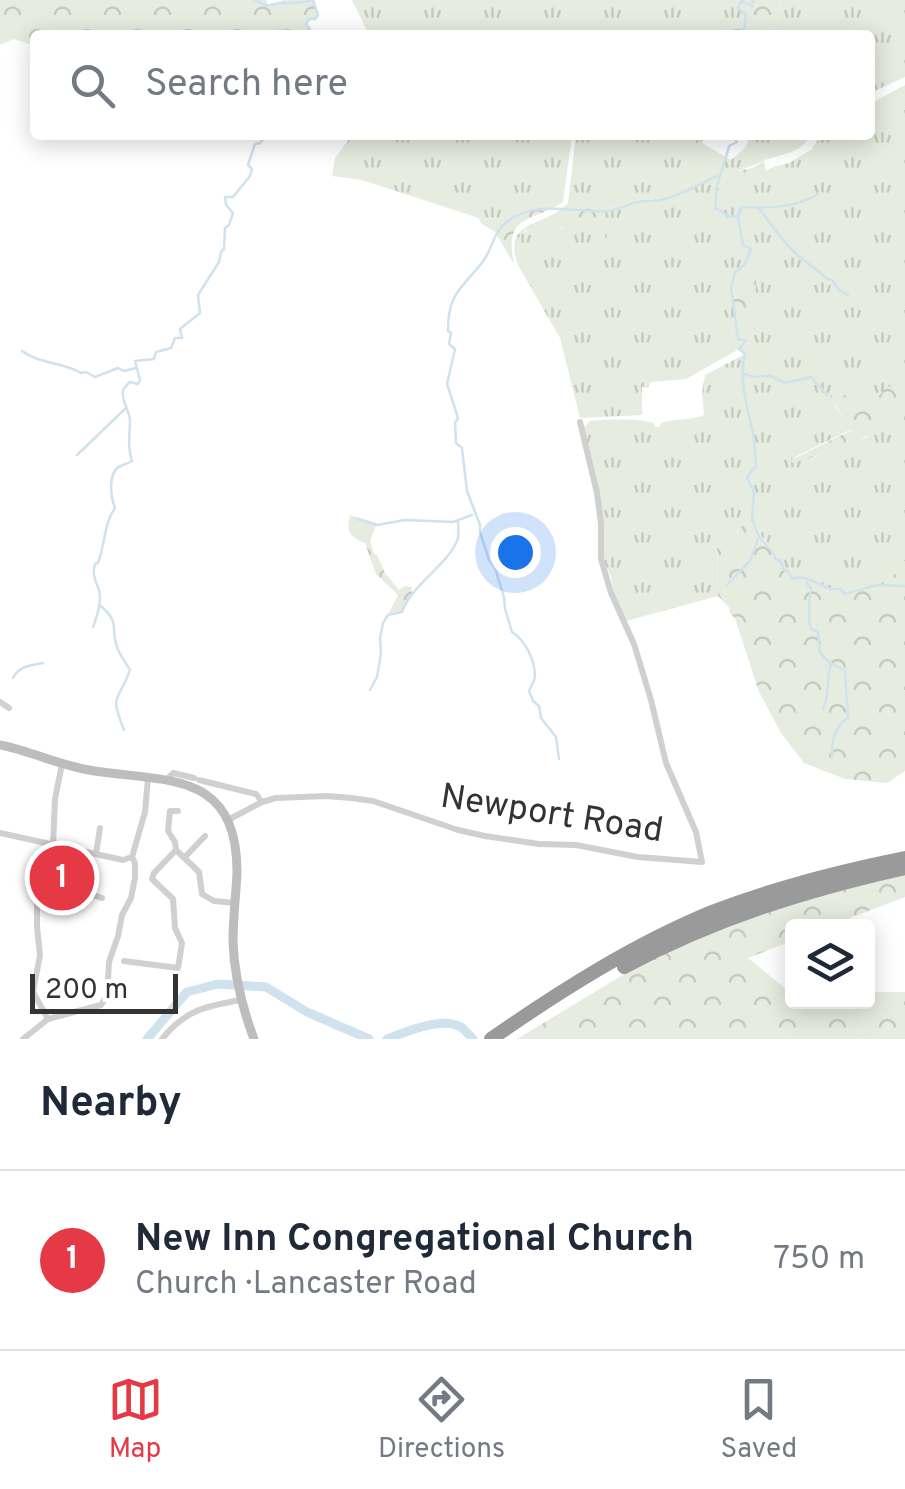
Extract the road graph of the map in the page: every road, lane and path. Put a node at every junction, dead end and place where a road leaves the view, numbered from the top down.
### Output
1 (580, 422) dead end
2 (0, 702) edge
3 (8, 708) dead end
4 (0, 745) edge
5 (62, 763) junction
6 (148, 777) junction
7 (166, 780) junction
8 (262, 802) junction
9 (178, 811) dead end
10 (228, 820) junction
11 (100, 828) dead end
12 (0, 833) edge
13 (205, 836) dead end
14 (52, 846) junction
15 (176, 850) junction
16 (92, 853) junction
17 (132, 857) junction
18 (184, 857) junction
19 (905, 858) edge
20 (905, 868) edge
21 (102, 898) dead end
22 (235, 902) junction
23 (124, 961) dead end
24 (240, 995) junction
25 (48, 1019) junction
26 (23, 1039) edge
27 (162, 1039) edge
28 (254, 1039) edge
29 (491, 1039) edge
30 (507, 1039) edge

1 - 8 street, Newport Road
2 - 3 street
4 - 5 street
5 - 6 street
5 - 14 street
6 - 7 street
6 - 17 street
7 - 8 street
7 - 10 street
8 - 10 street, Newport Road
9 - 15 street
10 - 22 street
11 - 16 street
12 - 14 street
13 - 18 street
14 - 16 street
14 - 25 street
15 - 18 street
15 - 23 street
16 - 17 street
16 - 21 street
17 - 25 street
18 - 22 street
19 - 29 highway
20 - 30 highway
22 - 24 street
24 - 27 street
24 - 28 street
25 - 26 street

